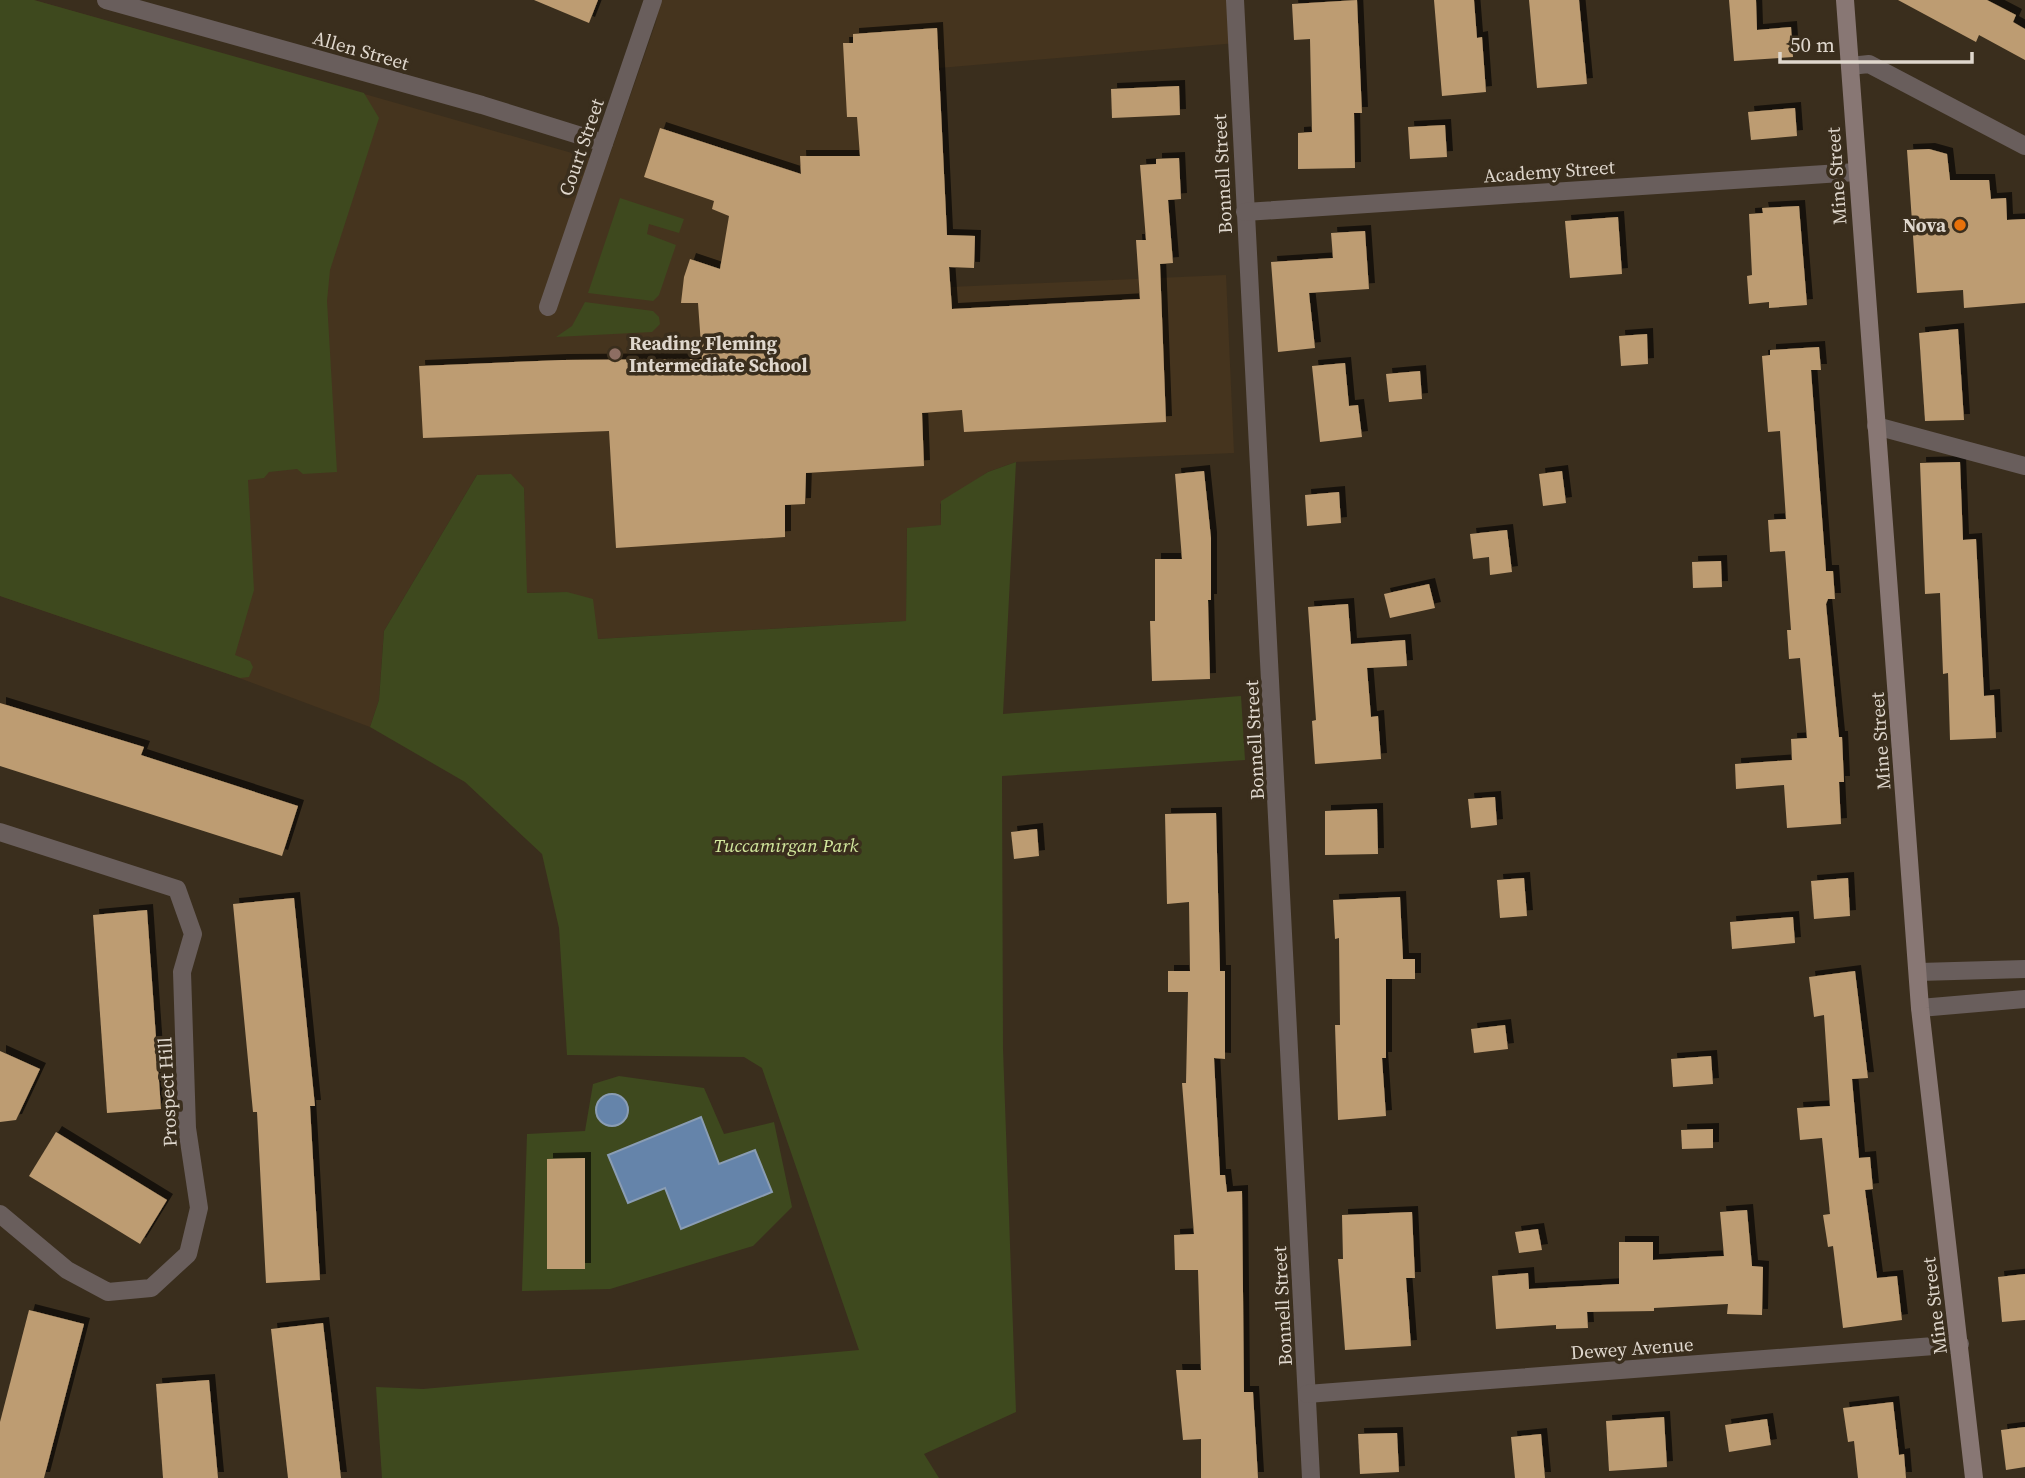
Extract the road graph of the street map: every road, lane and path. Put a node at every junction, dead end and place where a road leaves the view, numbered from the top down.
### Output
1 (106, 0) edge
2 (653, 0) edge
3 (1235, 0) edge
4 (1845, 0) edge
5 (1850, 66) junction
6 (604, 143) junction
7 (2025, 146) edge
8 (1856, 172) junction
9 (1245, 212) junction
10 (548, 307) dead end
11 (1876, 426) junction
12 (2025, 466) edge
13 (0, 832) edge
14 (2025, 969) edge
15 (1920, 972) junction
16 (2025, 999) edge
17 (1920, 1008) junction
18 (0, 1214) edge
19 (1960, 1344) junction
20 (1307, 1394) junction
21 (1311, 1478) edge
22 (1974, 1478) edge

1 - 6 street, Allen Street
2 - 6 street, Court Street
3 - 9 street, Bonnell Street
4 - 5 street, Mine Street
5 - 7 street
5 - 8 street, Mine Street
6 - 10 street, Court Street
8 - 9 street, Academy Street
8 - 11 street, Mine Street
9 - 20 street, Bonnell Street
11 - 12 street
11 - 15 street, Mine Street
13 - 18 street, Prospect Hill
14 - 15 street
15 - 17 street, Mine Street
16 - 17 street
17 - 19 street, Mine Street
19 - 20 street, Dewey Avenue
19 - 22 street, Mine Street
20 - 21 street, Bonnell Street

